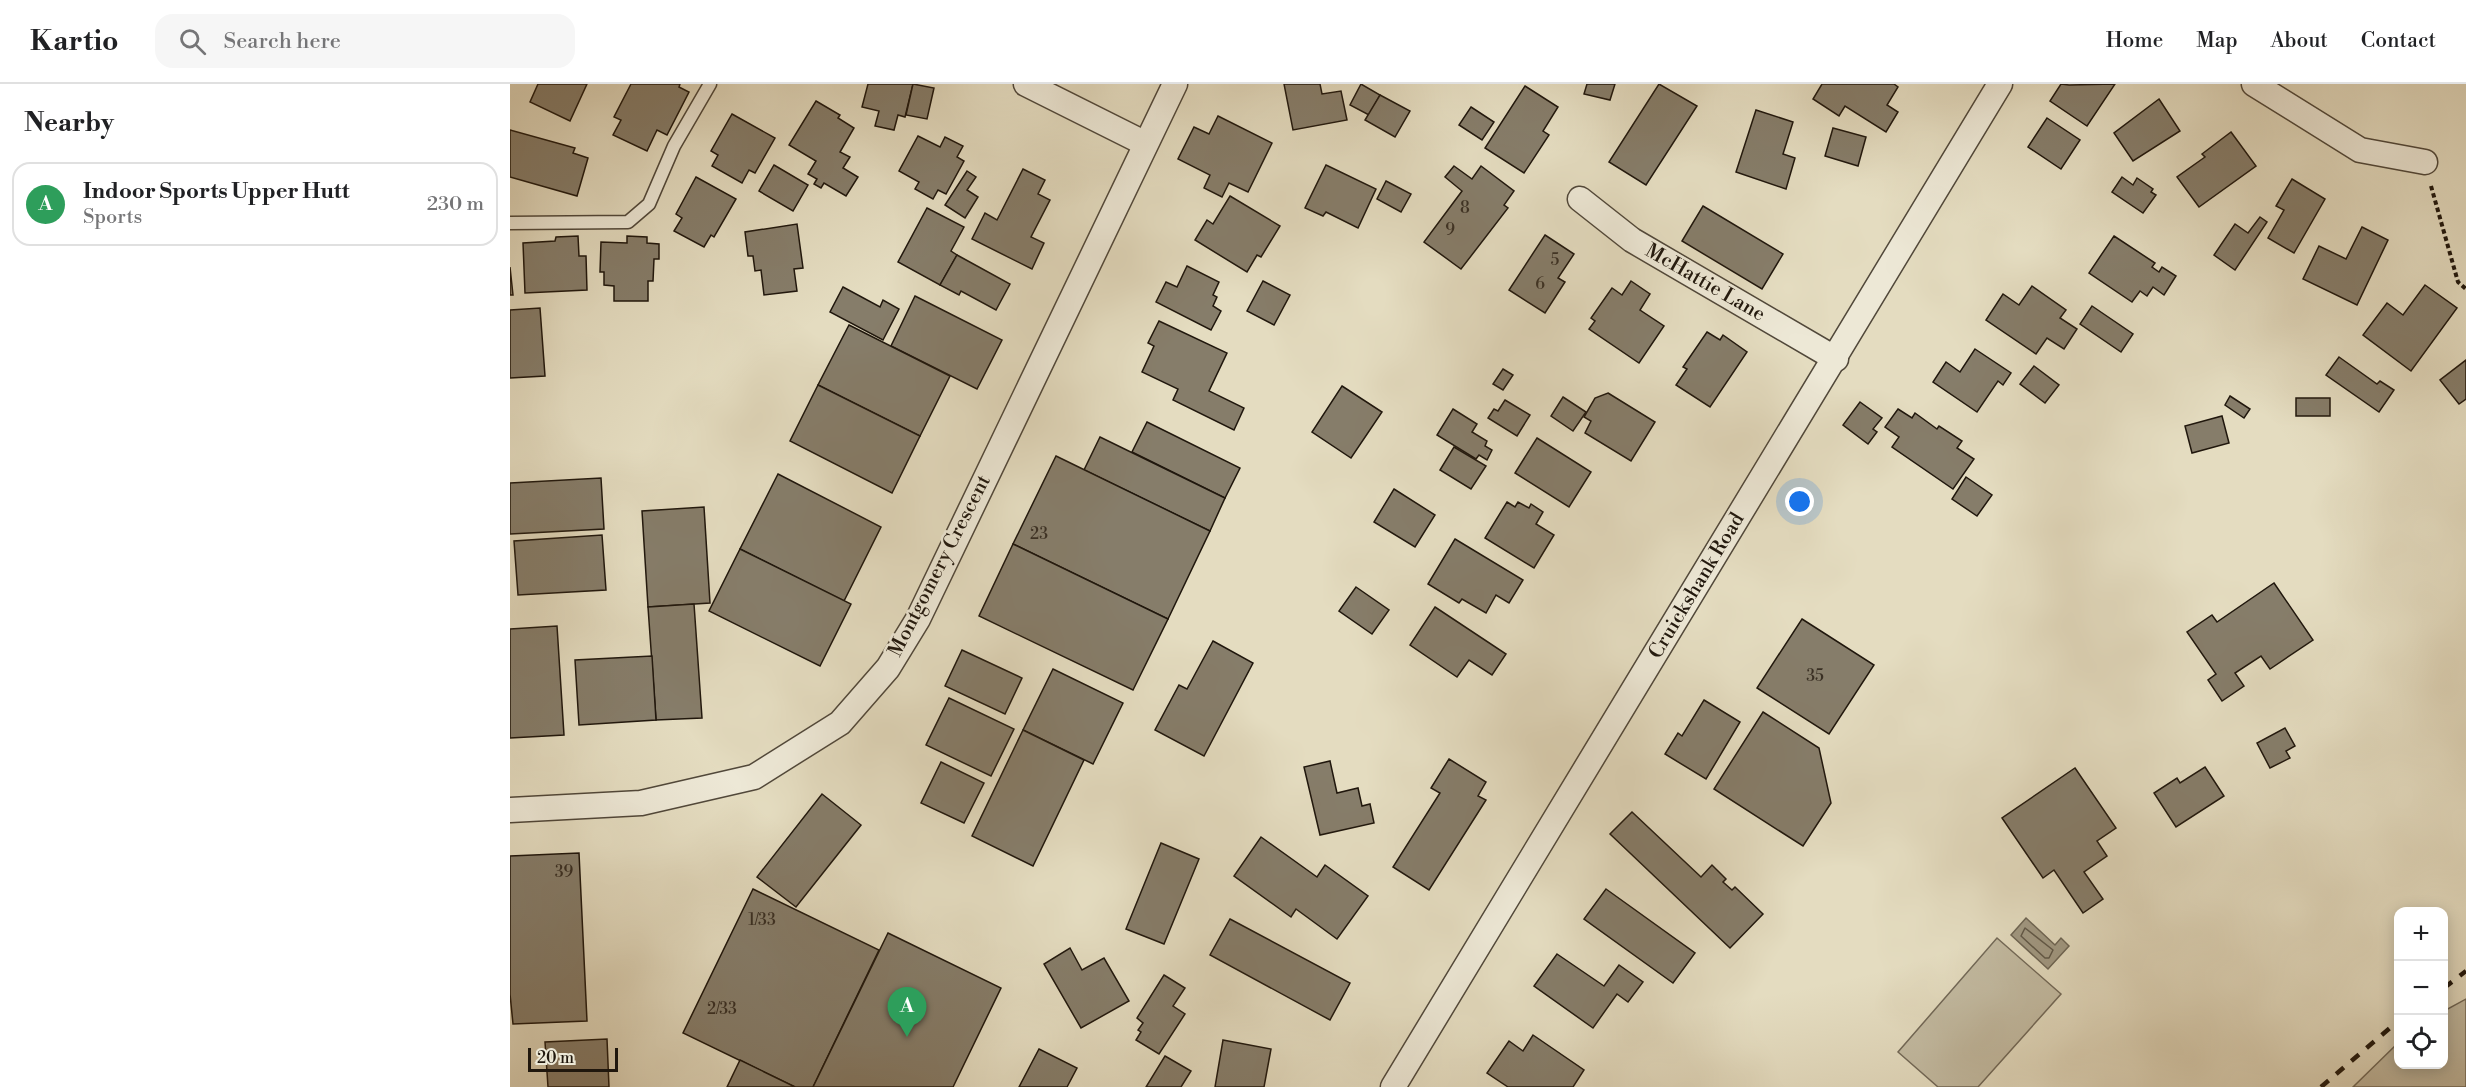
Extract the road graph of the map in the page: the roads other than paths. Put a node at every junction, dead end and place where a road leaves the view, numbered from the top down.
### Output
1 (710, 84) edge
2 (1026, 84) edge
3 (1175, 84) edge
4 (2000, 84) edge
5 (2254, 84) edge
6 (1144, 143) junction
7 (2425, 162) road end
8 (1580, 199) dead end
9 (510, 223) edge
10 (1836, 359) junction
11 (510, 810) edge
12 (1393, 1087) edge

1 - 9 lane
2 - 6 street
3 - 6 street, Montgomery Crescent
4 - 10 street, Cruickshank Road
5 - 7 street
6 - 11 street, Montgomery Crescent
8 - 10 street, McHattie Lane
10 - 12 street, Cruickshank Road

